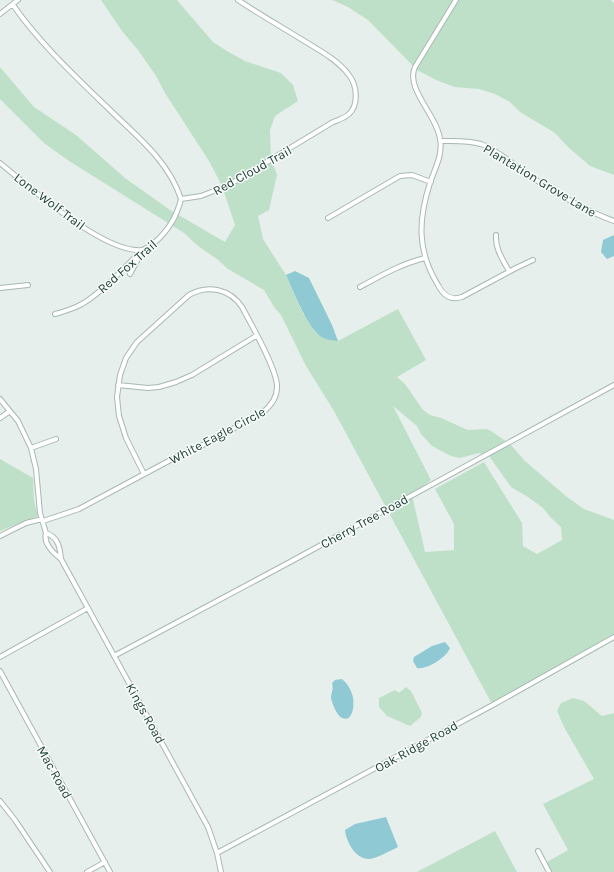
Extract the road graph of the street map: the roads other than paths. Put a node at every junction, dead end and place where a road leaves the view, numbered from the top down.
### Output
1 (18, 0) edge
2 (238, 0) edge
3 (456, 0) edge
4 (13, 5) junction
5 (0, 14) edge
6 (441, 141) junction
7 (0, 163) edge
8 (431, 182) junction
9 (181, 199) junction
10 (328, 218) dead end
11 (614, 221) edge
12 (496, 235) dead end
13 (143, 250) junction
14 (425, 258) junction
15 (533, 260) dead end
16 (509, 271) junction
17 (130, 274) dead end
18 (28, 285) dead end
19 (360, 287) dead end
20 (0, 288) edge
21 (55, 314) dead end
22 (256, 336) junction
23 (118, 385) junction
24 (614, 385) edge
25 (0, 399) edge
26 (10, 411) junction
27 (0, 418) edge
28 (56, 439) dead end
29 (31, 448) junction
30 (144, 474) junction
31 (42, 520) junction
32 (46, 532) junction
33 (0, 536) edge
34 (58, 543) junction
35 (49, 548) junction
36 (61, 559) junction
37 (88, 608) junction
38 (614, 638) edge
39 (114, 656) junction
40 (0, 657) edge
41 (0, 672) edge
42 (0, 801) edge
43 (538, 851) dead end
44 (217, 853) junction
45 (104, 862) junction
46 (50, 872) edge
47 (87, 872) edge
48 (110, 872) edge
49 (221, 872) edge
50 (549, 872) edge

1 - 4 street
2 - 9 street, Red Cloud Trail
3 - 6 street
4 - 5 street
4 - 9 street
6 - 8 street
6 - 11 street, Plantation Grove Lane
7 - 13 street, Lone Wolf Trail
8 - 10 street
8 - 14 street
9 - 13 street, Red Fox Trail
12 - 16 street
13 - 17 street
13 - 21 street, Red Fox Trail
14 - 16 street
14 - 19 street
15 - 16 street
18 - 20 street
22 - 23 street
22 - 23 street, White Eagle Circle
22 - 30 street, White Eagle Circle
23 - 30 street, White Eagle Circle
24 - 39 street, Cherry Tree Road
25 - 26 street
26 - 27 street
26 - 29 street
28 - 29 street
29 - 31 street
30 - 31 street, White Eagle Circle
31 - 32 street
31 - 33 street, White Eagle Circle
32 - 34 street
32 - 35 street
34 - 35 street
34 - 36 street, Kings Road
35 - 36 street, Kings Road
36 - 37 street, Kings Road
37 - 39 street, Kings Road
37 - 40 street
38 - 44 street, Oak Ridge Road
39 - 44 street, Kings Road
41 - 45 street, Mac Road
42 - 46 street
43 - 50 street
44 - 49 street, Kings Road
45 - 47 street
45 - 48 street, Mac Road

